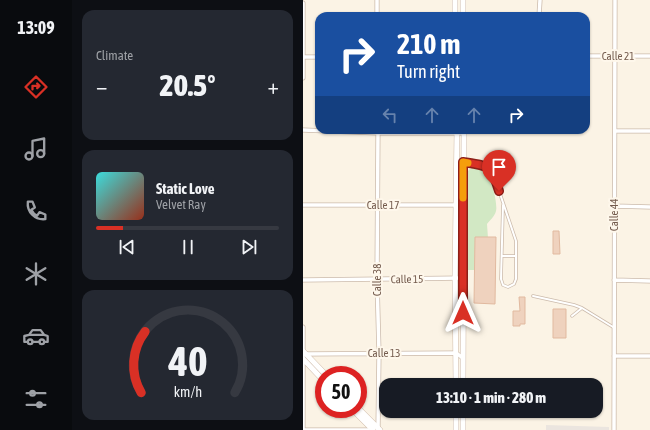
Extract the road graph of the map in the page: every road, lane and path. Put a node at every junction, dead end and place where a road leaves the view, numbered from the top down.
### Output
1 (377, 0) edge
2 (455, 0) edge
3 (463, 0) edge
4 (540, 0) edge
5 (615, 0) edge
6 (303, 3) edge
7 (377, 12) edge
8 (455, 12) edge
9 (463, 12) edge
10 (539, 12) edge
11 (590, 56) edge
12 (615, 56) junction
13 (650, 56) edge
14 (303, 57) edge
15 (315, 57) edge
16 (303, 78) edge
17 (303, 130) edge
18 (315, 130) edge
19 (615, 131) junction
20 (650, 131) edge
21 (378, 134) edge
22 (457, 134) edge
23 (463, 134) edge
24 (456, 162) junction
25 (463, 162) junction
26 (303, 205) edge
27 (378, 205) junction
28 (456, 205) junction
29 (463, 205) junction
30 (503, 205) junction
31 (615, 206) junction
32 (650, 207) edge
33 (502, 256) junction
34 (516, 256) junction
35 (455, 278) junction
36 (463, 278) junction
37 (377, 279) junction
38 (303, 280) edge
39 (614, 280) junction
40 (650, 281) edge
41 (533, 296) dead end
42 (582, 308) junction
43 (572, 316) dead end
44 (303, 327) edge
45 (614, 328) junction
46 (304, 353) edge
47 (379, 353) junction
48 (456, 353) junction
49 (614, 356) junction
50 (650, 356) edge
51 (463, 358) junction
52 (303, 360) edge
53 (317, 366) edge
54 (315, 372) edge
55 (456, 378) edge
56 (463, 378) edge
57 (363, 418) edge
58 (367, 418) edge
59 (456, 418) edge
60 (463, 418) edge
61 (303, 430) edge
62 (368, 430) edge
63 (377, 430) edge
64 (456, 430) edge
65 (463, 430) edge
66 (614, 430) edge

1 - 7 street
2 - 8 main road
3 - 9 main road
4 - 10 street
5 - 12 street, Calle 44
6 - 14 street
11 - 12 street, Calle 21
12 - 13 street, Calle 21
12 - 19 street, Calle 44
14 - 15 street
14 - 16 street
17 - 18 street
19 - 20 street
19 - 31 street, Calle 44
21 - 27 street, Calle 38
22 - 24 main road
23 - 25 main road
24 - 25 lane
24 - 28 main road
25 - 29 main road
25 - 30 lane
26 - 27 street, Calle 17
27 - 28 street, Calle 17
27 - 37 street, Calle 38
28 - 29 street, Calle 17
28 - 35 main road
29 - 36 main road
30 - 33 lane
30 - 34 lane
31 - 32 street
31 - 39 street, Calle 44
33 - 34 lane
33 - 34 lane
35 - 36 street, Calle 15
35 - 37 street, Calle 15
35 - 48 main road
36 - 51 main road
37 - 38 street, Calle 15
37 - 47 street, Calle 38
39 - 40 street
39 - 45 street, Calle 44
41 - 42 lane
42 - 43 lane
42 - 45 lane
44 - 46 street
45 - 49 street, Calle 44
46 - 47 street, Calle 13
46 - 52 street
46 - 53 main road
47 - 48 street, Calle 13
47 - 63 street, Calle 38
48 - 51 street
48 - 55 main road
49 - 50 street
49 - 66 street, Calle 44
51 - 56 main road
52 - 54 main road
52 - 61 street
57 - 63 main road
58 - 63 main road
59 - 64 main road
60 - 65 main road
61 - 62 street

